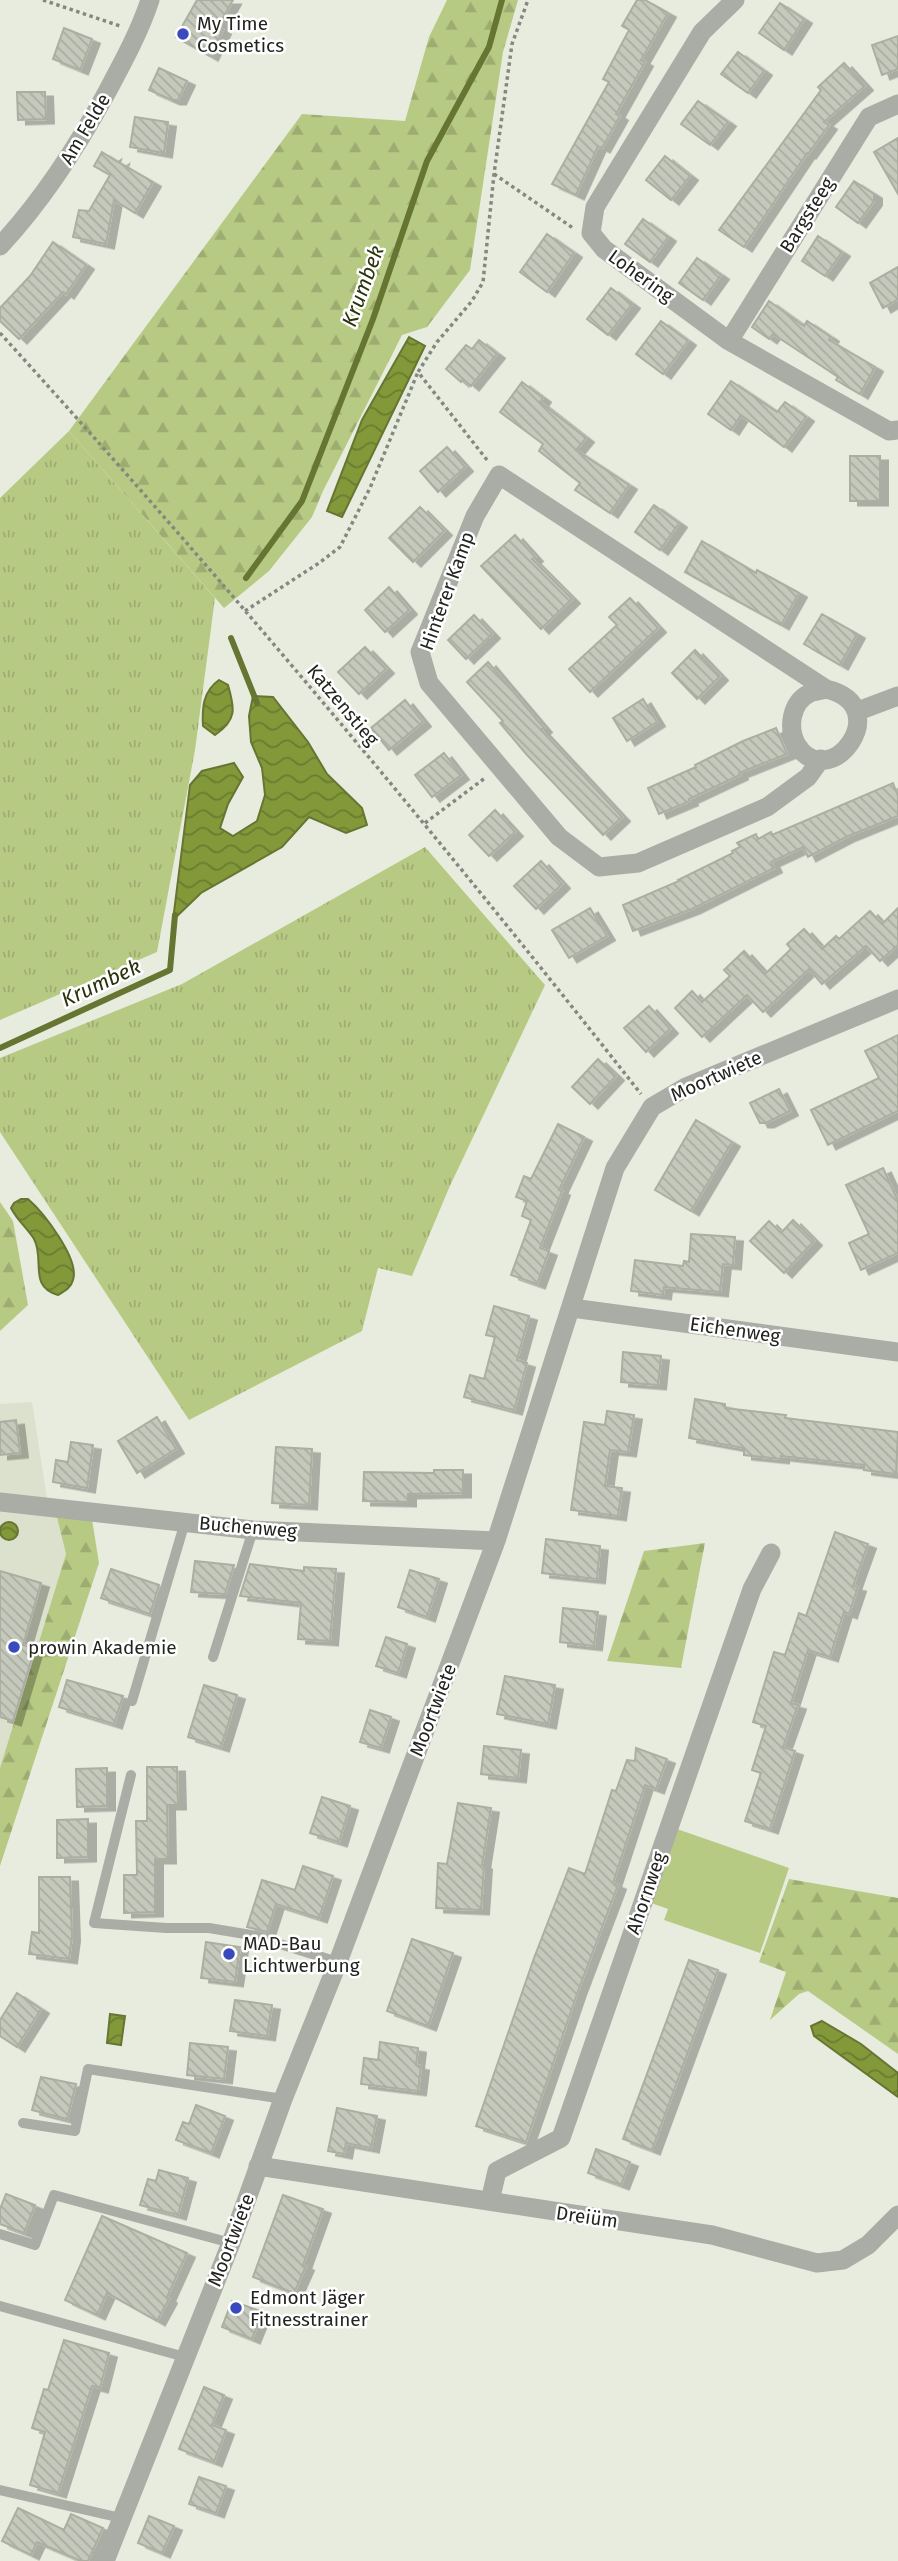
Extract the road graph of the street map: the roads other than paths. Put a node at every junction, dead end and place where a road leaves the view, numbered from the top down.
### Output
1 (150, 0) edge
2 (735, 0) edge
3 (898, 104) edge
4 (0, 246) edge
5 (729, 341) junction
6 (898, 430) edge
7 (826, 689) junction
8 (898, 696) edge
9 (858, 711) junction
10 (821, 759) junction
11 (898, 999) edge
12 (572, 1308) junction
13 (898, 1352) edge
14 (0, 1502) edge
15 (185, 1522) junction
16 (253, 1530) junction
17 (496, 1541) junction
18 (771, 1553) dead end
19 (213, 1657) dead end
20 (132, 1701) dead end
21 (131, 1775) dead end
22 (338, 1962) junction
23 (283, 2098) junction
24 (23, 2123) dead end
25 (258, 2166) junction
26 (489, 2201) junction
27 (898, 2215) edge
28 (0, 2234) edge
29 (231, 2243) junction
30 (0, 2306) edge
31 (185, 2357) junction
32 (0, 2490) edge
33 (121, 2518) junction
34 (105, 2561) edge

1 - 4 street, Am Felde
2 - 5 street, Lohering
3 - 5 street, Bargsteeg
5 - 6 street, Lohering
7 - 9 street
7 - 10 street
7 - 10 street, Hinterer Kamp
8 - 9 street
9 - 10 street, Hinterer Kamp
11 - 12 street, Moortwiete
12 - 13 street, Eichenweg
12 - 17 street, Moortwiete
14 - 15 street, Buchenweg
15 - 16 street, Buchenweg
15 - 20 lane
16 - 17 street, Buchenweg
16 - 19 lane
17 - 22 street, Moortwiete
18 - 26 street, Ahornweg
21 - 22 lane
22 - 23 street, Moortwiete
23 - 24 lane
23 - 25 street, Moortwiete
25 - 26 street, Dreiüm
25 - 29 street, Moortwiete
26 - 27 street, Dreiüm
28 - 29 lane
29 - 31 street, Moortwiete
30 - 31 lane
31 - 33 street, Moortwiete
32 - 33 lane
33 - 34 street, Moortwiete

